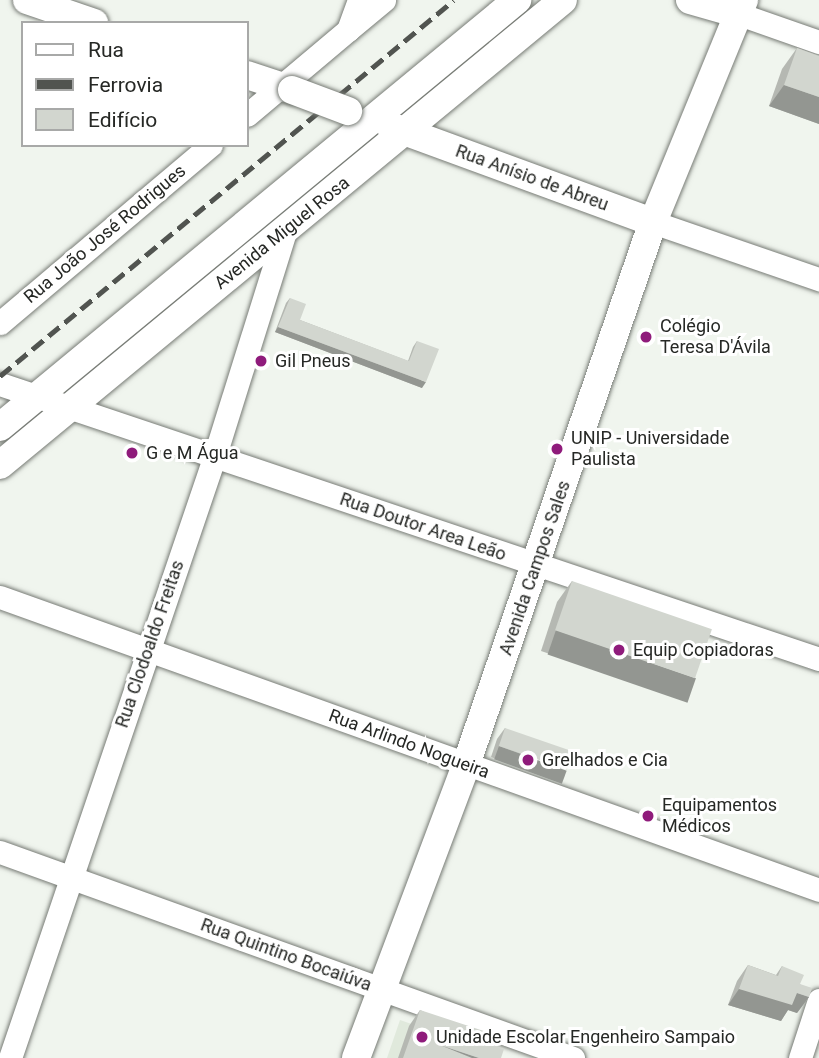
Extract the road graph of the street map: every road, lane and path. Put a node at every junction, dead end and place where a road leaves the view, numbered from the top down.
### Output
1 (27, 0) edge
2 (359, 0) edge
3 (384, 0) edge
4 (517, 0) edge
5 (563, 0) edge
6 (690, 0) edge
7 (742, 7) edge
8 (88, 21) edge
9 (348, 30) junction
10 (819, 42) edge
11 (248, 75) edge
12 (286, 88) junction
13 (248, 114) edge
14 (359, 115) junction
15 (404, 132) junction
16 (209, 147) edge
17 (653, 222) junction
18 (286, 229) junction
19 (819, 279) edge
20 (0, 323) edge
21 (17, 389) edge
22 (67, 408) junction
23 (0, 426) edge
24 (215, 455) junction
25 (0, 465) edge
26 (536, 566) junction
27 (0, 597) edge
28 (149, 648) junction
29 (819, 659) edge
30 (466, 765) junction
31 (0, 852) edge
32 (71, 876) junction
33 (819, 890) edge
34 (380, 990) junction
35 (819, 1000) edge
36 (10, 1058) edge
37 (356, 1058) edge
38 (573, 1058) edge
39 (800, 1058) edge

1 - 8 main road
2 - 9 street
3 - 9 street
4 - 14 main road, Avenida Miguel Rosa
5 - 15 main road, Avenida Miguel Rosa
6 - 7 main road
7 - 10 street
7 - 17 main road, Avenida Campos Sales
9 - 12 street
11 - 12 main road, Rua Anísio de Abreu
12 - 13 street
12 - 14 main road, Rua Anísio de Abreu, bridge
14 - 15 main road, Rua Anísio de Abreu
14 - 21 main road, Avenida Miguel Rosa
15 - 17 main road, Rua Anísio de Abreu
15 - 18 main road, Avenida Miguel Rosa
16 - 20 street, Rua João José Rodrigues
17 - 19 street, Rua Anísio de Abreu
17 - 26 main road, Avenida Campos Sales
18 - 22 main road, Avenida Miguel Rosa
18 - 24 street, Rua Clodoaldo Freitas
21 - 22 street, Rua Doutor Area Leão
21 - 23 main road, Avenida Miguel Rosa
22 - 24 street, Rua Doutor Area Leão
22 - 25 main road, Avenida Miguel Rosa
24 - 26 street, Rua Doutor Area Leão
24 - 28 street, Rua Clodoaldo Freitas
26 - 29 street, Rua Doutor Area Leão
26 - 30 main road, Avenida Campos Sales
27 - 28 street, Rua Arlindo Nogueira
28 - 30 street, Rua Arlindo Nogueira
28 - 32 street, Rua Clodoaldo Freitas
30 - 33 street, Rua Arlindo Nogueira
30 - 34 main road, Avenida Campos Sales
31 - 32 street, Rua Quintino Bocaiúva
32 - 34 street, Rua Quintino Bocaiúva
32 - 36 street, Rua Clodoaldo Freitas
34 - 37 main road, Avenida Campos Sales
34 - 38 street, Rua Quintino Bocaiúva
35 - 39 street

